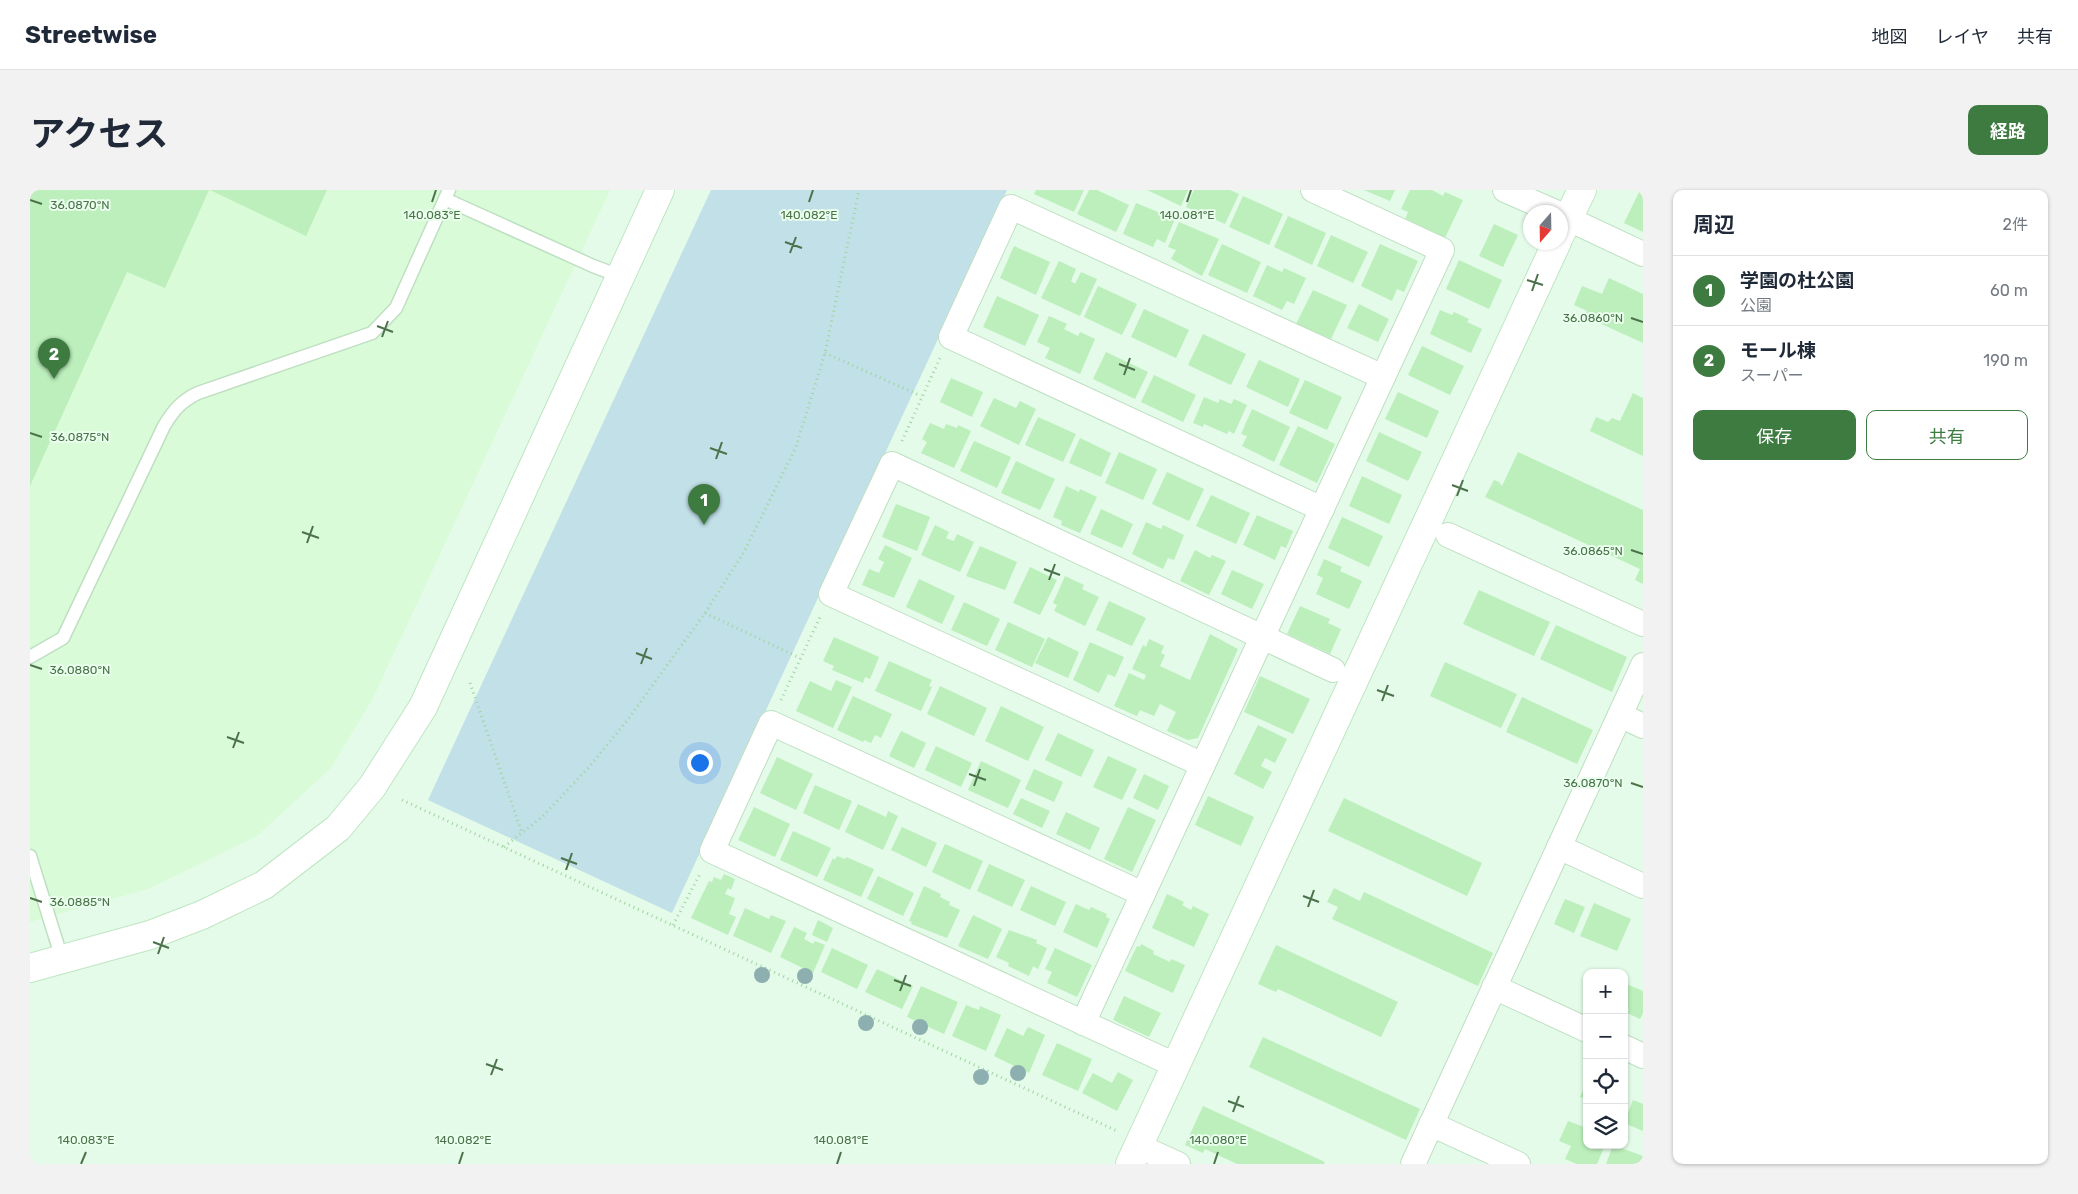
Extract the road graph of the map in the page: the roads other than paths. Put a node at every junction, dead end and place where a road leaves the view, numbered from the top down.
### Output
1 (660, 190) edge
2 (1313, 190) edge
3 (1504, 190) edge
4 (1582, 190) edge
5 (447, 195) edge
6 (1532, 205) edge
7 (1568, 210) edge
8 (1568, 223) edge
9 (1553, 250) edge
10 (1643, 254) edge
11 (620, 276) junction
12 (1383, 377) junction
13 (1322, 509) junction
14 (1448, 535) dead end
15 (1643, 624) edge
16 (1263, 636) junction
17 (30, 657) edge
18 (1643, 665) edge
19 (1333, 670) dead end
20 (1620, 715) junction
21 (1643, 726) edge
22 (1203, 766) junction
23 (1559, 847) junction
24 (30, 856) edge
25 (1643, 886) edge
26 (1143, 894) junction
27 (62, 959) junction
28 (30, 968) edge
29 (1494, 987) junction
30 (1084, 1023) junction
31 (1583, 1028) edge
32 (1628, 1049) edge
33 (1643, 1056) edge
34 (1174, 1065) junction
35 (1432, 1124) junction
36 (1129, 1147) edge
37 (1178, 1164) edge
38 (1413, 1164) edge
39 (1518, 1164) edge

1 - 11 street
2 - 12 street
3 - 6 street
4 - 7 street
5 - 11 lane
5 - 17 lane
8 - 10 street
9 - 34 street
11 - 27 street
12 - 13 street
12 - 13 street
13 - 16 street
14 - 15 street
16 - 19 street
16 - 22 street
16 - 22 street
18 - 20 street
20 - 21 street
20 - 23 street
22 - 26 street
23 - 25 street
23 - 29 street
24 - 27 lane
26 - 30 street
26 - 30 street
27 - 28 street
29 - 31 street
29 - 35 street
30 - 34 street
32 - 33 street
34 - 36 street
35 - 38 street
35 - 39 street
36 - 37 street

